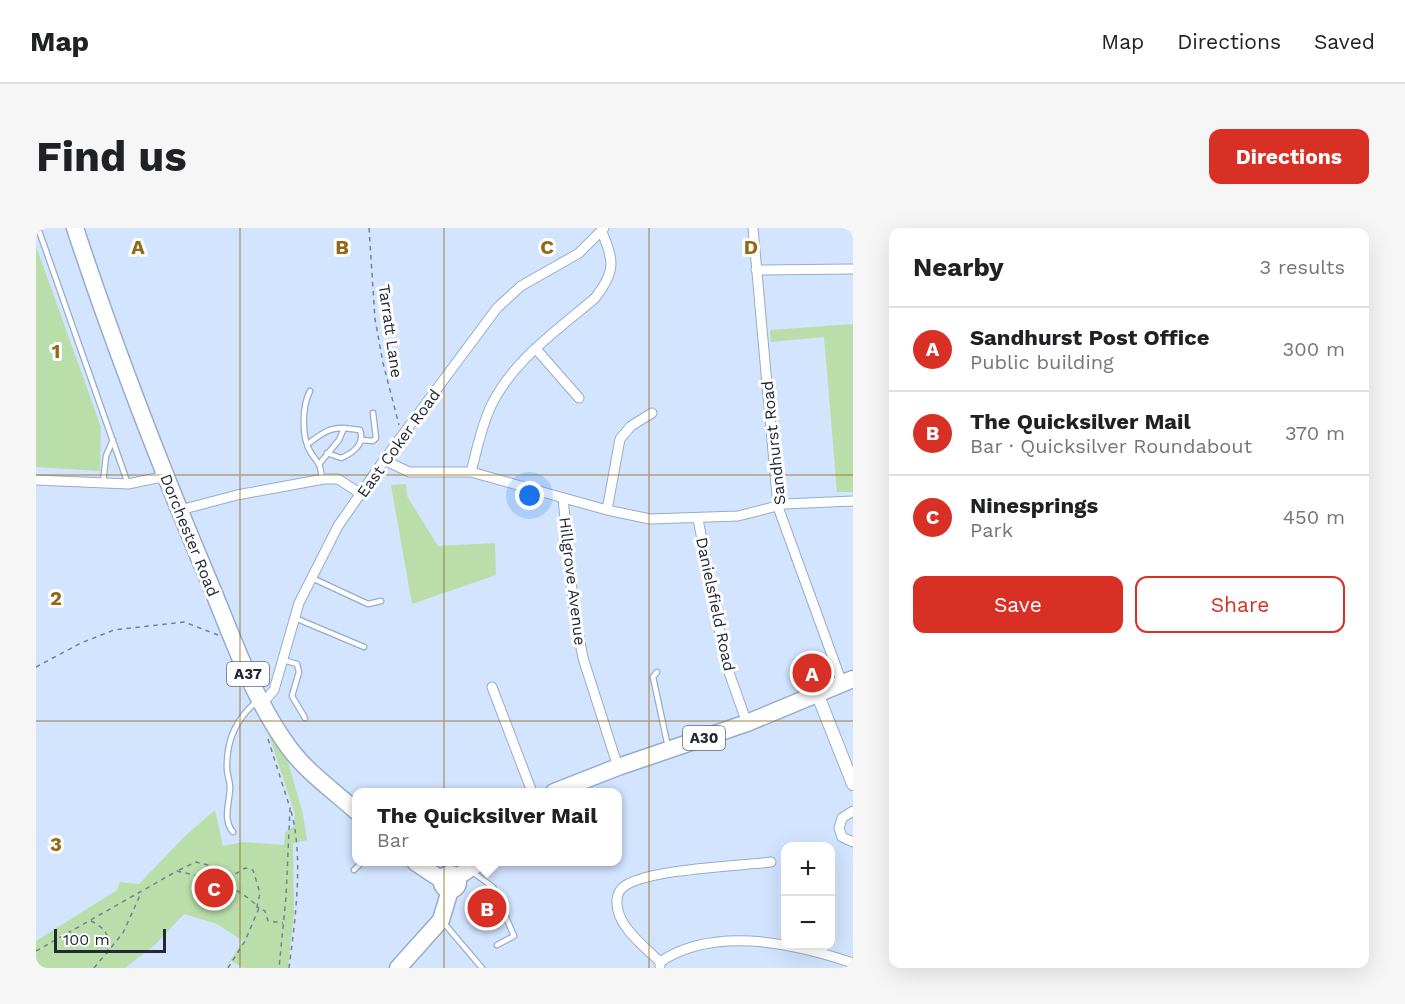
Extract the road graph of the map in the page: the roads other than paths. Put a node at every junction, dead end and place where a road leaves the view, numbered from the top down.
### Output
1 (38, 228) edge
2 (75, 228) edge
3 (753, 228) edge
4 (603, 230) edge
5 (853, 269) edge
6 (756, 270) junction
7 (536, 349) junction
8 (310, 391) dead end
9 (579, 398) dead end
10 (373, 413) dead end
11 (652, 413) dead end
12 (344, 428) junction
13 (113, 440) junction
14 (362, 440) junction
15 (309, 443) junction
16 (327, 453) junction
17 (384, 460) junction
18 (320, 463) junction
19 (471, 472) junction
20 (166, 476) junction
21 (322, 479) junction
22 (36, 480) edge
23 (103, 483) junction
24 (128, 484) junction
25 (361, 494) junction
26 (563, 498) junction
27 (853, 501) edge
28 (778, 507) junction
29 (180, 510) junction
30 (607, 510) junction
31 (698, 519) junction
32 (312, 578) junction
33 (381, 601) dead end
34 (295, 618) junction
35 (364, 647) dead end
36 (282, 660) junction
37 (657, 672) dead end
38 (848, 681) edge
39 (492, 687) dead end
40 (817, 693) junction
41 (261, 701) junction
42 (305, 718) dead end
43 (747, 723) junction
44 (669, 750) junction
45 (618, 767) junction
46 (853, 784) edge
47 (530, 788) edge
48 (564, 788) edge
49 (352, 807) edge
50 (853, 812) edge
51 (233, 832) dead end
52 (853, 842) edge
53 (771, 862) dead end
54 (358, 866) edge
55 (430, 866) edge
56 (354, 870) dead end
57 (459, 876) edge
58 (441, 920) junction
59 (496, 945) dead end
60 (853, 963) edge
61 (660, 965) edge
62 (398, 968) edge
63 (482, 968) edge

1 - 13 lane
2 - 20 highway, Dorchester Road / A37
3 - 6 street, Sandhurst Road
4 - 7 street
4 - 17 street, East Coker Road
5 - 6 street
6 - 28 street, Sandhurst Road
7 - 9 street
7 - 19 street
8 - 15 lane
10 - 14 lane
11 - 30 street
12 - 14 lane
12 - 15 lane
12 - 16 lane
13 - 23 lane
13 - 24 lane
14 - 16 lane
15 - 18 lane
16 - 18 lane
17 - 19 street
17 - 25 street, East Coker Road
18 - 21 lane
19 - 26 street
20 - 24 street
20 - 29 highway, Dorchester Road / A37
21 - 25 street
21 - 29 street
22 - 23 street
23 - 24 street
25 - 32 street, East Coker Road
26 - 30 street
26 - 45 street, Hillgrove Avenue
27 - 28 street
28 - 31 street
28 - 38 street, Sandhurst Road
29 - 41 highway, Dorchester Road / A37
30 - 31 street
31 - 43 street, Danielsfield Road
32 - 33 lane
32 - 34 street, East Coker Road
34 - 35 lane
34 - 36 street, East Coker Road
36 - 41 street, East Coker Road
36 - 42 lane
37 - 44 lane
38 - 40 highway, A30
39 - 47 street
40 - 43 highway, A30
40 - 46 street
41 - 49 highway, Dorchester Road / A37
41 - 51 lane
43 - 44 highway, A30
44 - 45 highway, A30
45 - 48 highway, A30
50 - 52 street
53 - 61 street
54 - 56 lane
55 - 57 highway
57 - 58 highway
57 - 59 lane
58 - 62 highway
58 - 63 lane
60 - 61 street

